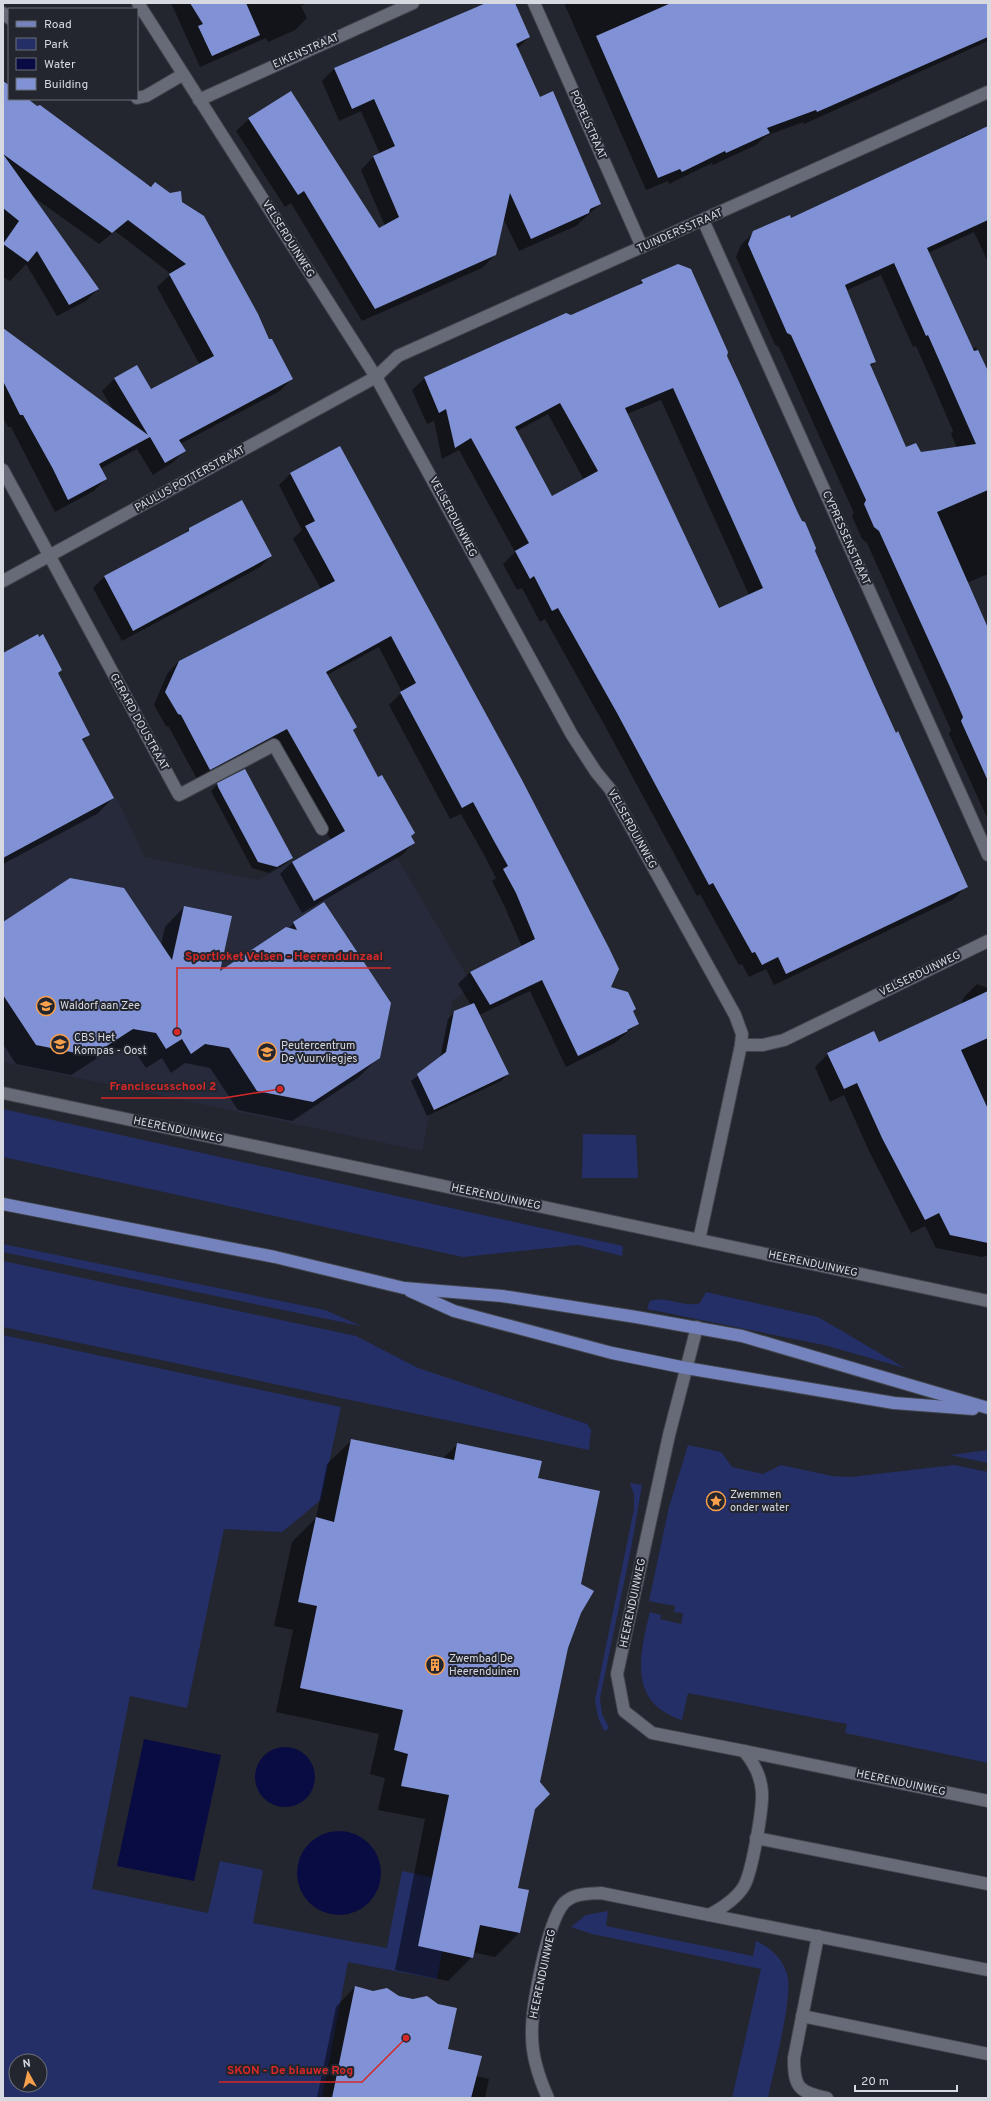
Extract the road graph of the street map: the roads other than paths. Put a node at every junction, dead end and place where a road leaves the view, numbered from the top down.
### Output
1 (138, 3) edge
2 (413, 3) edge
3 (534, 3) edge
4 (182, 75) junction
5 (988, 92) edge
6 (138, 98) edge
7 (200, 100) junction
8 (703, 220) junction
9 (642, 248) junction
10 (376, 377) junction
11 (3, 470) edge
12 (49, 556) junction
13 (3, 581) edge
14 (322, 829) dead end
15 (988, 855) edge
16 (988, 941) edge
17 (741, 1045) junction
18 (3, 1094) edge
19 (3, 1204) edge
20 (699, 1240) junction
21 (404, 1288) junction
22 (988, 1301) edge
23 (697, 1328) junction
24 (686, 1368) junction
25 (988, 1409) edge
26 (744, 1751) junction
27 (988, 1801) edge
28 (756, 1838) junction
29 (988, 1884) edge
30 (709, 1915) junction
31 (818, 1936) junction
32 (988, 1970) edge
33 (802, 2016) junction
34 (988, 2054) edge
35 (548, 2098) edge
36 (827, 2098) edge

1 - 4 street, VELSERDUINWEG
2 - 7 street, EIKENSTRAAT
3 - 9 street, POPELSTRAAT
4 - 6 street
4 - 7 street, VELSERDUINWEG
5 - 8 street, TUINDERSSTRAAT
7 - 10 street, VELSERDUINWEG
8 - 9 street, TUINDERSSTRAAT
8 - 15 street, CYPRESSENSTRAAT
9 - 10 street, TUINDERSSTRAAT
10 - 12 street, PAULUS POTTERSTRAAT
10 - 17 street, VELSERDUINWEG
11 - 12 street, GERARD DOUSTRAAT
12 - 13 street, PAULUS POTTERSTRAAT
12 - 14 street, GERARD DOUSTRAAT
16 - 17 street, VELSERDUINWEG
17 - 20 street, VELSERDUINWEG
18 - 20 street, HEERENDUINWEG
19 - 21 main road
20 - 22 street, HEERENDUINWEG
21 - 23 main road
21 - 24 main road
23 - 24 street, HEERENDUINWEG
23 - 25 main road
24 - 25 main road
24 - 26 street, HEERENDUINWEG
26 - 27 street, HEERENDUINWEG
26 - 28 street
28 - 29 street
28 - 30 street
30 - 31 street, HEERENDUINWEG
30 - 35 street, HEERENDUINWEG
31 - 32 street, HEERENDUINWEG
31 - 33 street
33 - 34 street
33 - 36 street

